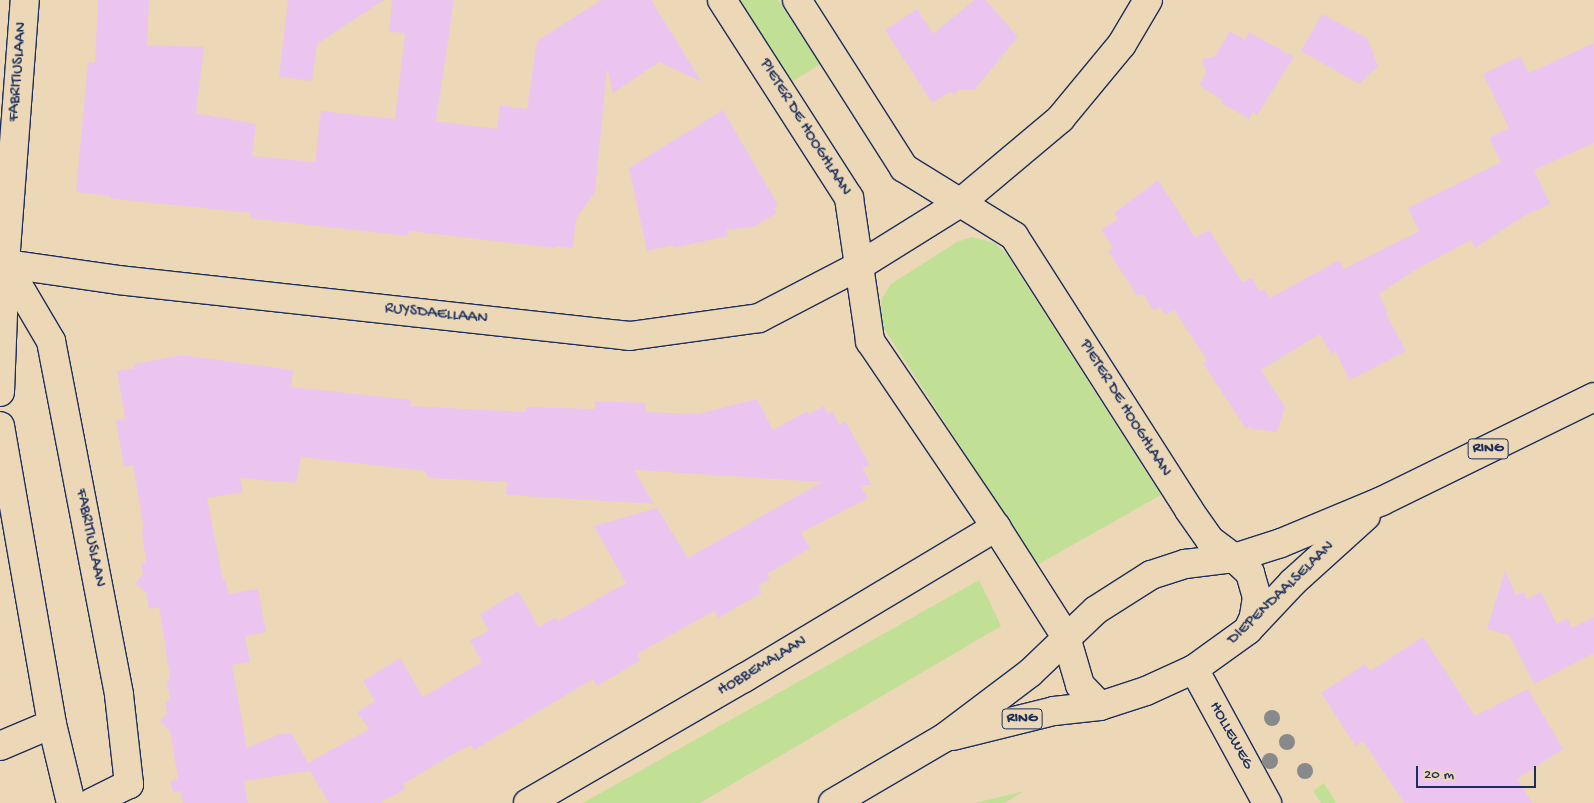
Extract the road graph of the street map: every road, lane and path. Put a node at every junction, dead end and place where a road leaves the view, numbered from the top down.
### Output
1 (25, 0) edge
2 (722, 0) edge
3 (797, 0) edge
4 (1148, 0) edge
5 (960, 203) junction
6 (2, 263) edge
7 (859, 266) junction
8 (0, 392) edge
9 (1594, 397) edge
10 (0, 426) edge
11 (1382, 501) junction
12 (996, 527) junction
13 (1234, 558) junction
14 (1248, 630) junction
15 (1066, 637) junction
16 (1194, 669) junction
17 (1100, 706) junction
18 (52, 724) junction
19 (944, 738) junction
20 (0, 746) edge
21 (71, 803) edge
22 (91, 803) edge
23 (528, 803) edge
24 (833, 803) edge
25 (1267, 803) edge

1 - 6 street, FABRITIUSLAAN
2 - 7 street, PIETER DE HOOGHLAAN
3 - 5 street, PIETER DE HOOGHLAAN
4 - 5 street
5 - 7 street
5 - 13 street, PIETER DE HOOGHLAAN
6 - 7 street, RUYSDAELLAAN
6 - 8 street, FABRITIUSLAAN
6 - 22 street, FABRITIUSLAAN
7 - 12 street, PIETER DE HOOGHLAAN
9 - 11 street, DIEPENDAALSELAAN / RING
10 - 18 street
11 - 13 street, DIEPENDAALSELAAN / RING
11 - 14 street, DIEPENDAALSELAAN / RING
12 - 15 street, PIETER DE HOOGHLAAN
12 - 23 street, HOBBEMALAAN
13 - 14 street, PIETER DE HOOGHLAAN
13 - 15 street, DIEPENDAALSELAAN / RING
14 - 16 street, DIEPENDAALSELAAN / RING
15 - 17 street, PIETER DE HOOGHLAAN
15 - 19 street, DIEPENDAALSELAAN / RING
16 - 17 street, DIEPENDAALSELAAN / RING
16 - 25 street, HOLLEWEG
17 - 19 street, DIEPENDAALSELAAN / RING
18 - 20 street
18 - 21 street
19 - 24 street, DIEPENDAALSELAAN / RING

